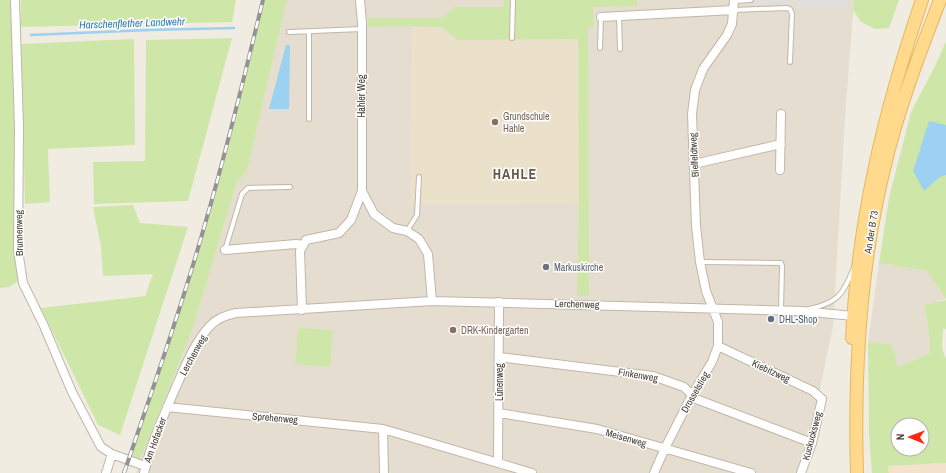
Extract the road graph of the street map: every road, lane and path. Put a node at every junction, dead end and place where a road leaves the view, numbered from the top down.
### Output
1 (15, 0) edge
2 (360, 0) edge
3 (513, 0) edge
4 (751, 0) edge
5 (922, 0) edge
6 (940, 0) edge
7 (734, 1) edge
8 (946, 9) edge
9 (734, 10) junction
10 (619, 16) junction
11 (601, 17) joint
12 (930, 25) junction
13 (362, 29) junction
14 (289, 32) dead end
15 (309, 32) junction
16 (512, 38) dead end
17 (600, 48) dead end
18 (620, 49) dead end
19 (790, 62) dead end
20 (781, 114) dead end
21 (309, 119) dead end
22 (781, 144) junction
23 (694, 164) junction
24 (780, 170) dead end
25 (419, 177) dead end
26 (290, 187) dead end
27 (362, 192) junction
28 (407, 231) junction
29 (303, 245) junction
30 (225, 250) joint
31 (700, 262) junction
32 (858, 264) junction
33 (432, 301) junction
34 (499, 302) junction
35 (712, 308) junction
36 (302, 310) junction
37 (781, 310) junction
38 (802, 311) junction
39 (857, 316) junction
40 (718, 346) junction
41 (499, 357) junction
42 (692, 395) junction
43 (822, 399) joint
44 (167, 407) junction
45 (499, 413) junction
46 (384, 429) junction
47 (812, 443) junction
48 (665, 448) junction
49 (112, 454) junction
50 (498, 462) junction
51 (144, 470) edge
52 (106, 473) edge
53 (384, 473) edge
54 (532, 473) edge
55 (654, 473) edge
56 (751, 473) edge
57 (801, 473) edge
58 (850, 473) edge
59 (857, 473) edge

1 - 49 street, Brunnenweg
2 - 13 street, Hahler Weg
3 - 16 lane
4 - 7 lane
5 - 32 main road, An der B 73
6 - 12 main road, An der B 73
7 - 9 street, Bielfeldtweg
8 - 12 main road
9 - 10 street
9 - 19 lane
9 - 23 street, Bielfeldtweg
10 - 11 street
10 - 18 lane
11 - 17 lane
12 - 39 main road, An der B 73
13 - 15 lane
13 - 27 street, Hahler Weg
14 - 15 lane
15 - 21 lane
20 - 22 street
22 - 23 street
22 - 24 street
23 - 31 street, Bielfeldtweg
25 - 28 lane
26 - 30 lane
27 - 28 street, Hahler Weg
27 - 29 street, Hahler Weg
28 - 33 street, Hahler Weg
29 - 30 street
29 - 36 street
31 - 35 street, Bielfeldtweg
31 - 37 lane
32 - 38 lane
32 - 39 main road, An der B 73
33 - 34 street, Lerchenweg
33 - 36 street, Lerchenweg
34 - 35 street, Lerchenweg
34 - 41 street, Lünenweg
35 - 37 street, Lerchenweg
35 - 40 street, Drosselstieg
36 - 44 street, Lerchenweg
37 - 38 street, Lerchenweg
38 - 39 street, Lerchenweg
39 - 58 main road, An der B 73
39 - 59 main road, An der B 73
40 - 42 street, Drosselstieg
40 - 43 street, Kiebitzweg
41 - 42 street, Finkenweg
41 - 45 street, Lünenweg
42 - 47 street, Finkenweg
42 - 48 street, Drosselstieg
43 - 47 street, Kuckucksweg
44 - 46 street, Sprehenweg
44 - 51 street, Am Hofacker
45 - 48 street, Meisenweg
45 - 50 street, Lünenweg
46 - 50 street, Sprehenweg
46 - 53 street
47 - 57 street, Kuckucksweg
48 - 55 street, Drosselstieg
48 - 56 street, Meisenweg
49 - 51 street, Brunnenweg
49 - 52 street
50 - 54 street, Sprehenweg

